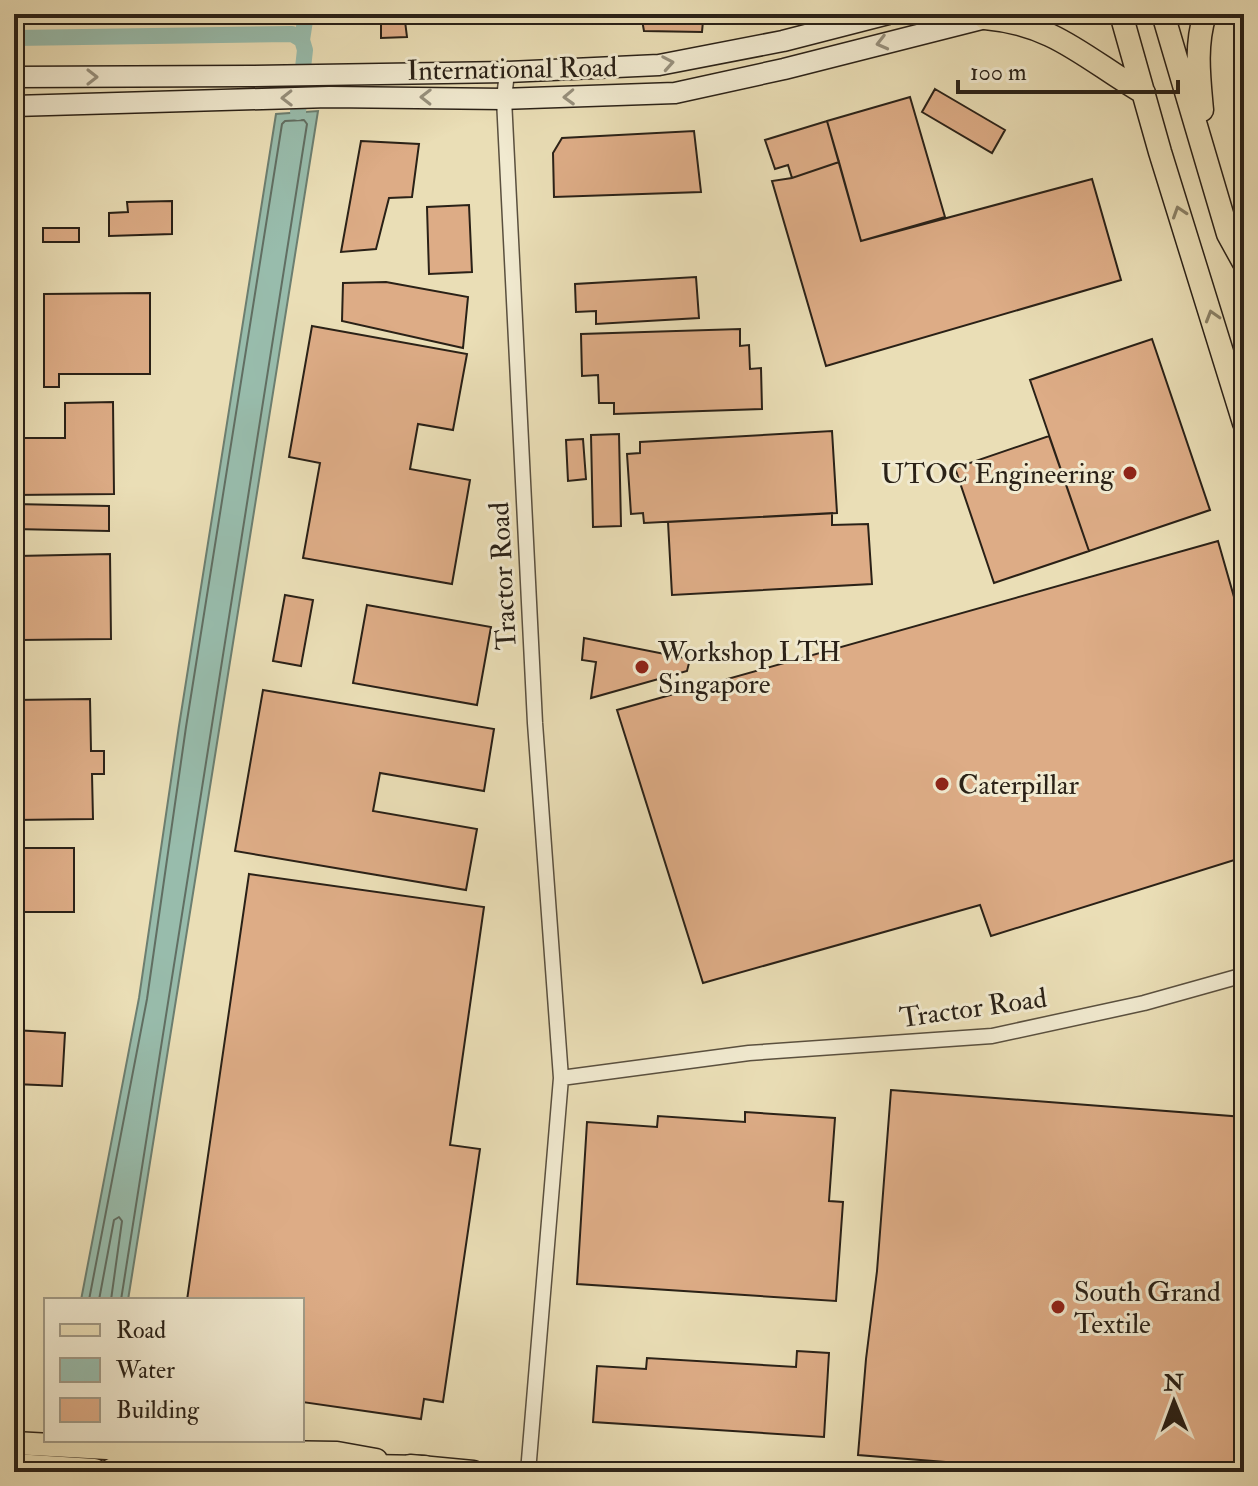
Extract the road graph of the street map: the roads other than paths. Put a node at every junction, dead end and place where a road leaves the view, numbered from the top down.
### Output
1 (888, 14) edge
2 (1121, 14) edge
3 (1163, 14) edge
4 (1205, 14) edge
5 (993, 16) edge
6 (507, 72) junction
7 (14, 77) edge
8 (1144, 93) junction
9 (504, 99) junction
10 (14, 106) edge
11 (1205, 151) junction
12 (1244, 263) edge
13 (1244, 423) edge
14 (1244, 975) edge
15 (561, 1078) junction
16 (14, 1443) edge
17 (14, 1467) edge
18 (424, 1469) junction
19 (94, 1472) edge
20 (112, 1472) edge
21 (473, 1472) edge
22 (528, 1472) edge

6 -> 1 main road, International Road
2 - 8 main road
3 - 11 main road
4 - 11 main road
5 - 8 main road
5 -> 9 main road, International Road
7 -> 6 main road, International Road
6 - 9 street, Tractor Road
13 -> 8 main road
9 -> 10 main road, International Road
9 - 15 street, Tractor Road
11 - 12 main road
14 - 15 street, Tractor Road
15 - 22 street, Tractor Road
16 - 18 main road
17 - 19 highway
18 - 20 highway
18 - 21 main road

